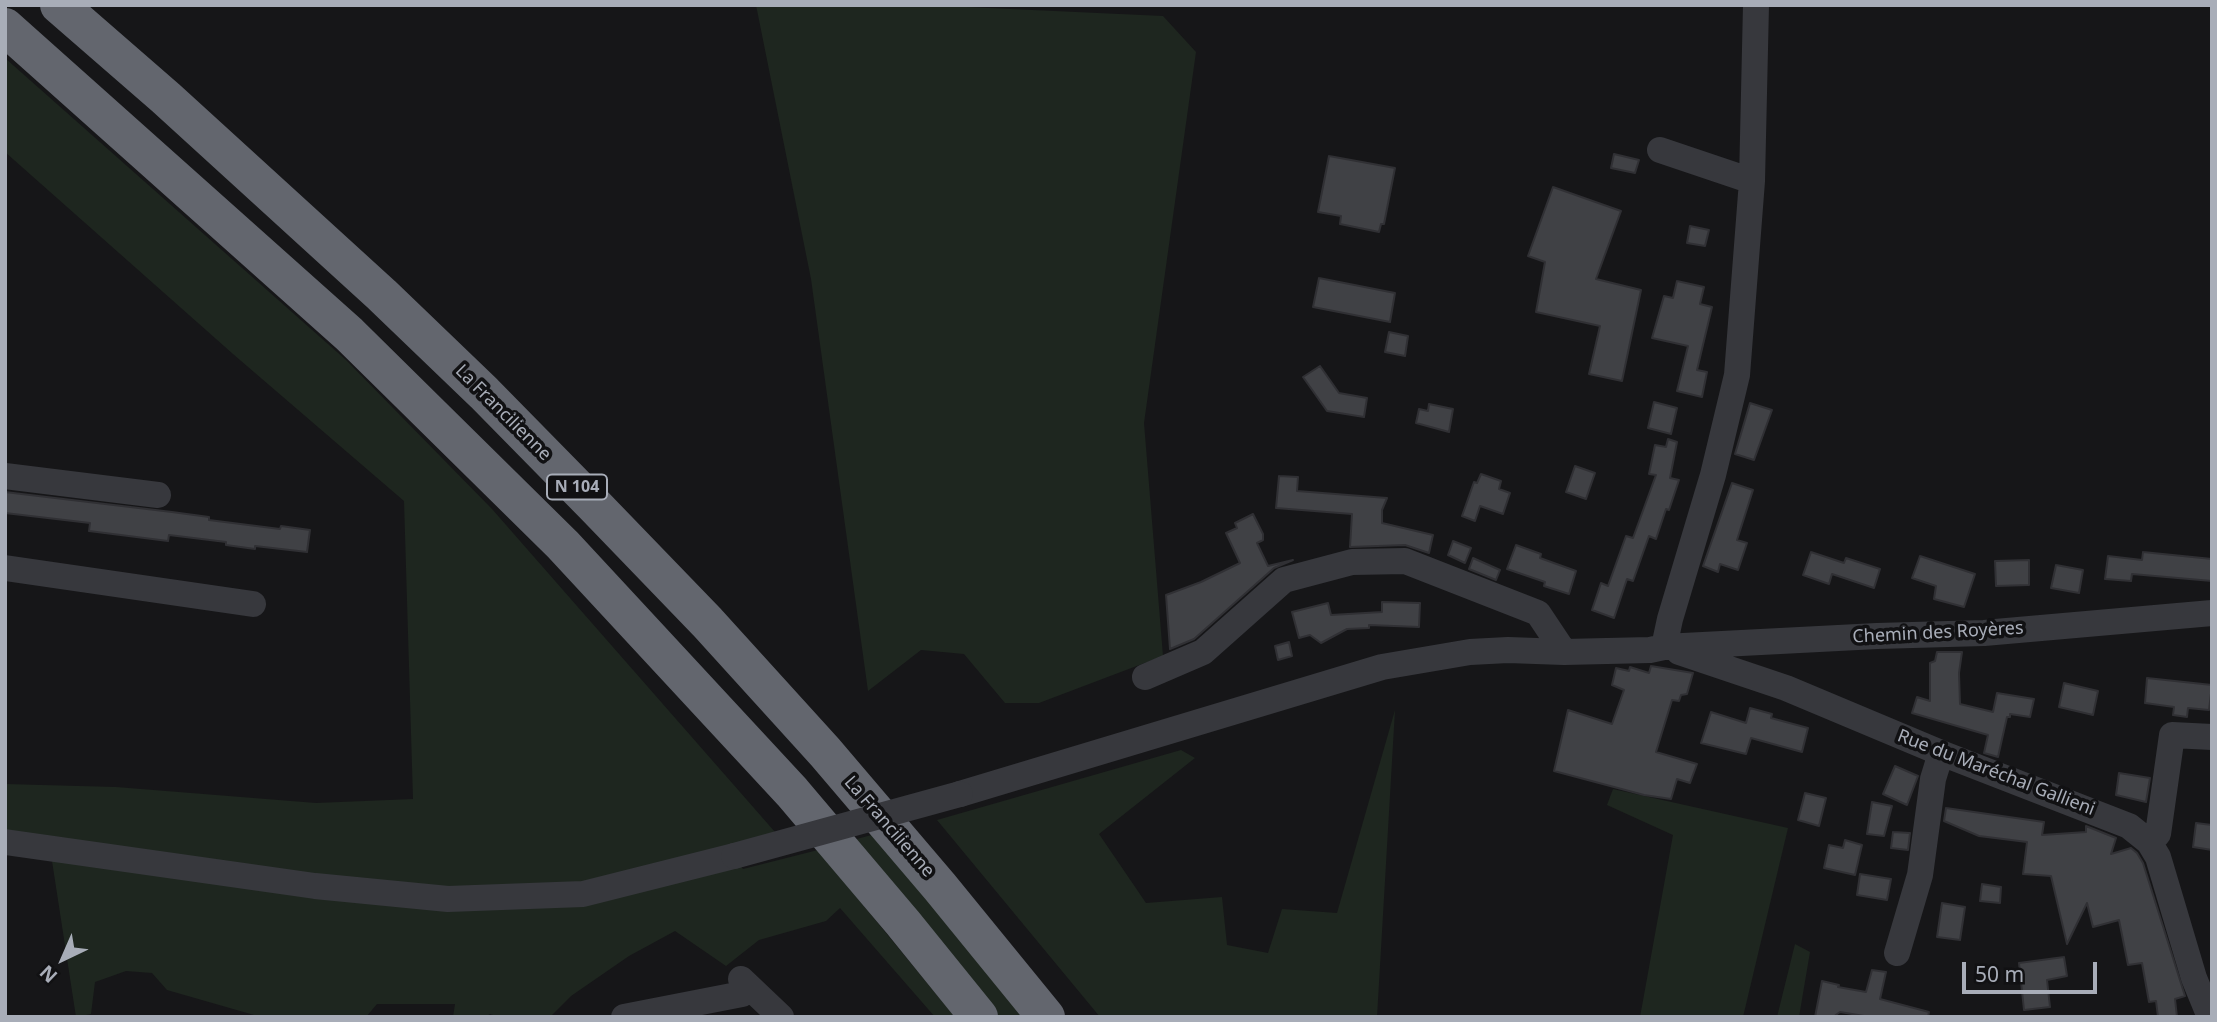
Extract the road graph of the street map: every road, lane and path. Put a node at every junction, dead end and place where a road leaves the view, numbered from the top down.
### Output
1 (59, 5) edge
2 (1756, 5) edge
3 (5, 27) edge
4 (1660, 150) dead end
5 (1752, 181) junction
6 (5, 476) edge
7 (158, 495) dead end
8 (5, 568) edge
9 (253, 604) dead end
10 (2212, 613) edge
11 (1664, 647) junction
12 (1564, 652) junction
13 (1145, 677) dead end
14 (2212, 737) edge
15 (1941, 753) junction
16 (5, 842) edge
17 (2149, 842) junction
18 (1897, 953) dead end
19 (624, 1017) edge
20 (781, 1017) edge
21 (979, 1017) edge
22 (1046, 1017) edge
23 (2210, 1017) edge

1 - 22 highway, La Francilienne / N 104
2 - 5 street
3 - 21 highway, N 104
4 - 5 street
5 - 11 street
6 - 7 street
8 - 9 street
10 - 11 street, Chemin des Royères
11 - 12 street, Chemin des Royères
11 - 15 street, Rue du Maréchal Gallieni
12 - 13 street
12 - 16 street, Chemin des Royères, bridge
14 - 17 street
15 - 17 street, Rue du Maréchal Gallieni
15 - 18 street
17 - 23 street
19 - 20 street

